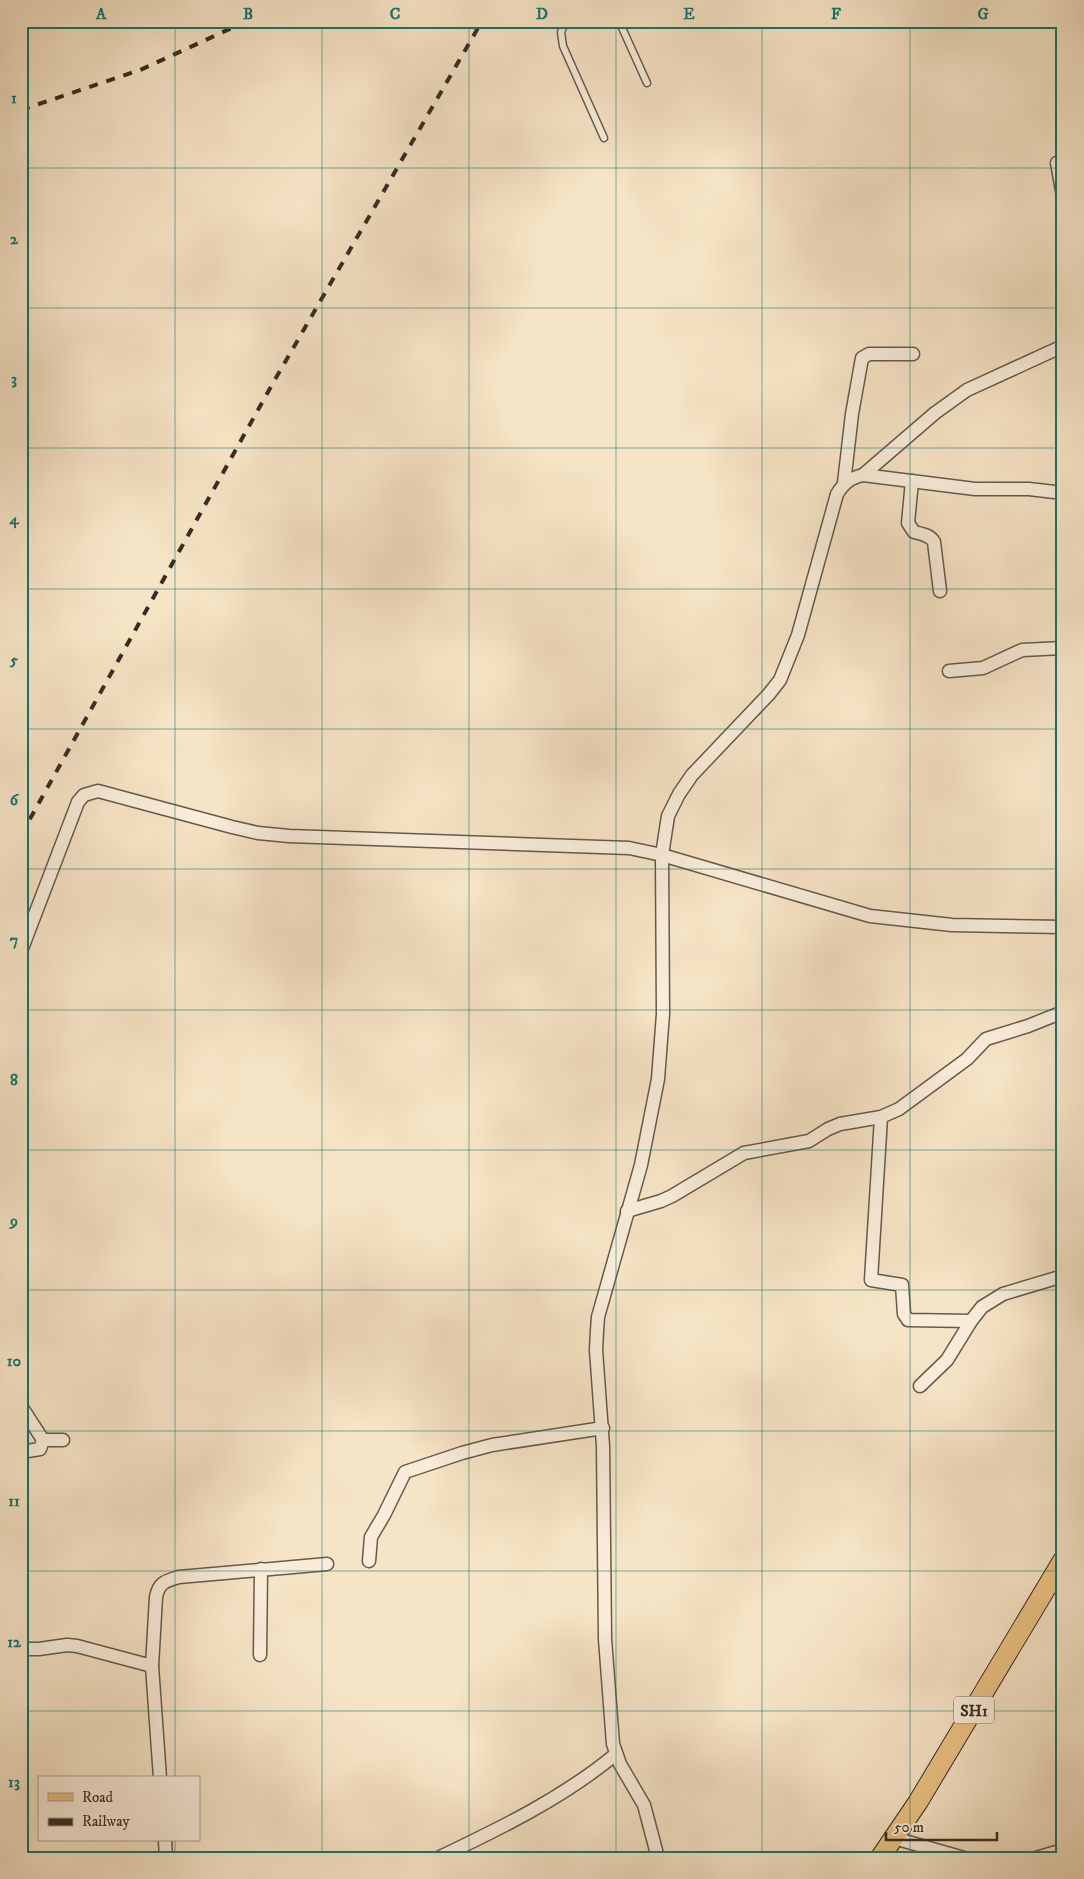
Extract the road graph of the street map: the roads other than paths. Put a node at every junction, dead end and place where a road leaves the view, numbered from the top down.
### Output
1 (566, 21) edge
2 (619, 21) edge
3 (647, 83) dead end
4 (604, 138) dead end
5 (1057, 163) dead end
6 (1063, 196) edge
7 (1063, 346) edge
8 (913, 354) dead end
9 (863, 475) junction
10 (912, 481) junction
11 (844, 483) junction
12 (1063, 493) edge
13 (940, 591) dead end
14 (1063, 648) edge
15 (949, 671) dead end
16 (662, 854) junction
17 (1063, 927) edge
18 (21, 951) edge
19 (1063, 1012) edge
20 (881, 1117) junction
21 (627, 1211) junction
22 (1063, 1276) edge
23 (971, 1321) junction
24 (920, 1386) dead end
25 (21, 1406) edge
26 (603, 1428) junction
27 (43, 1440) junction
28 (63, 1440) dead end
29 (21, 1452) edge
30 (1063, 1560) edge
31 (369, 1561) dead end
32 (327, 1564) dead end
33 (262, 1569) junction
34 (21, 1649) edge
35 (260, 1655) dead end
36 (152, 1666) junction
37 (616, 1754) junction
38 (160, 1776) edge
39 (894, 1838) junction
40 (165, 1842) edge
41 (1063, 1850) edge
42 (166, 1858) edge
43 (438, 1858) edge
44 (658, 1858) edge
45 (880, 1858) edge
46 (964, 1858) edge
47 (1036, 1858) edge

1 - 4 lane
2 - 3 lane
5 - 6 street
7 - 9 street
8 - 11 street
9 - 10 street
9 - 11 street
10 - 12 street
10 - 13 street
11 - 16 street
14 - 15 street
16 - 17 street
16 - 18 street
16 - 21 street
19 - 20 street
20 - 21 street
20 - 23 street
21 - 26 street
22 - 23 street
23 - 24 street
25 - 27 street
26 - 31 street
26 - 37 street
27 - 28 street
27 - 29 street
30 - 39 main road, SH1
32 - 33 street
33 - 35 street
33 - 36 street
34 - 36 street
36 - 38 street
37 - 43 street
37 - 44 street
39 - 45 main road, SH1
39 - 46 street
40 - 42 street
41 - 47 street

